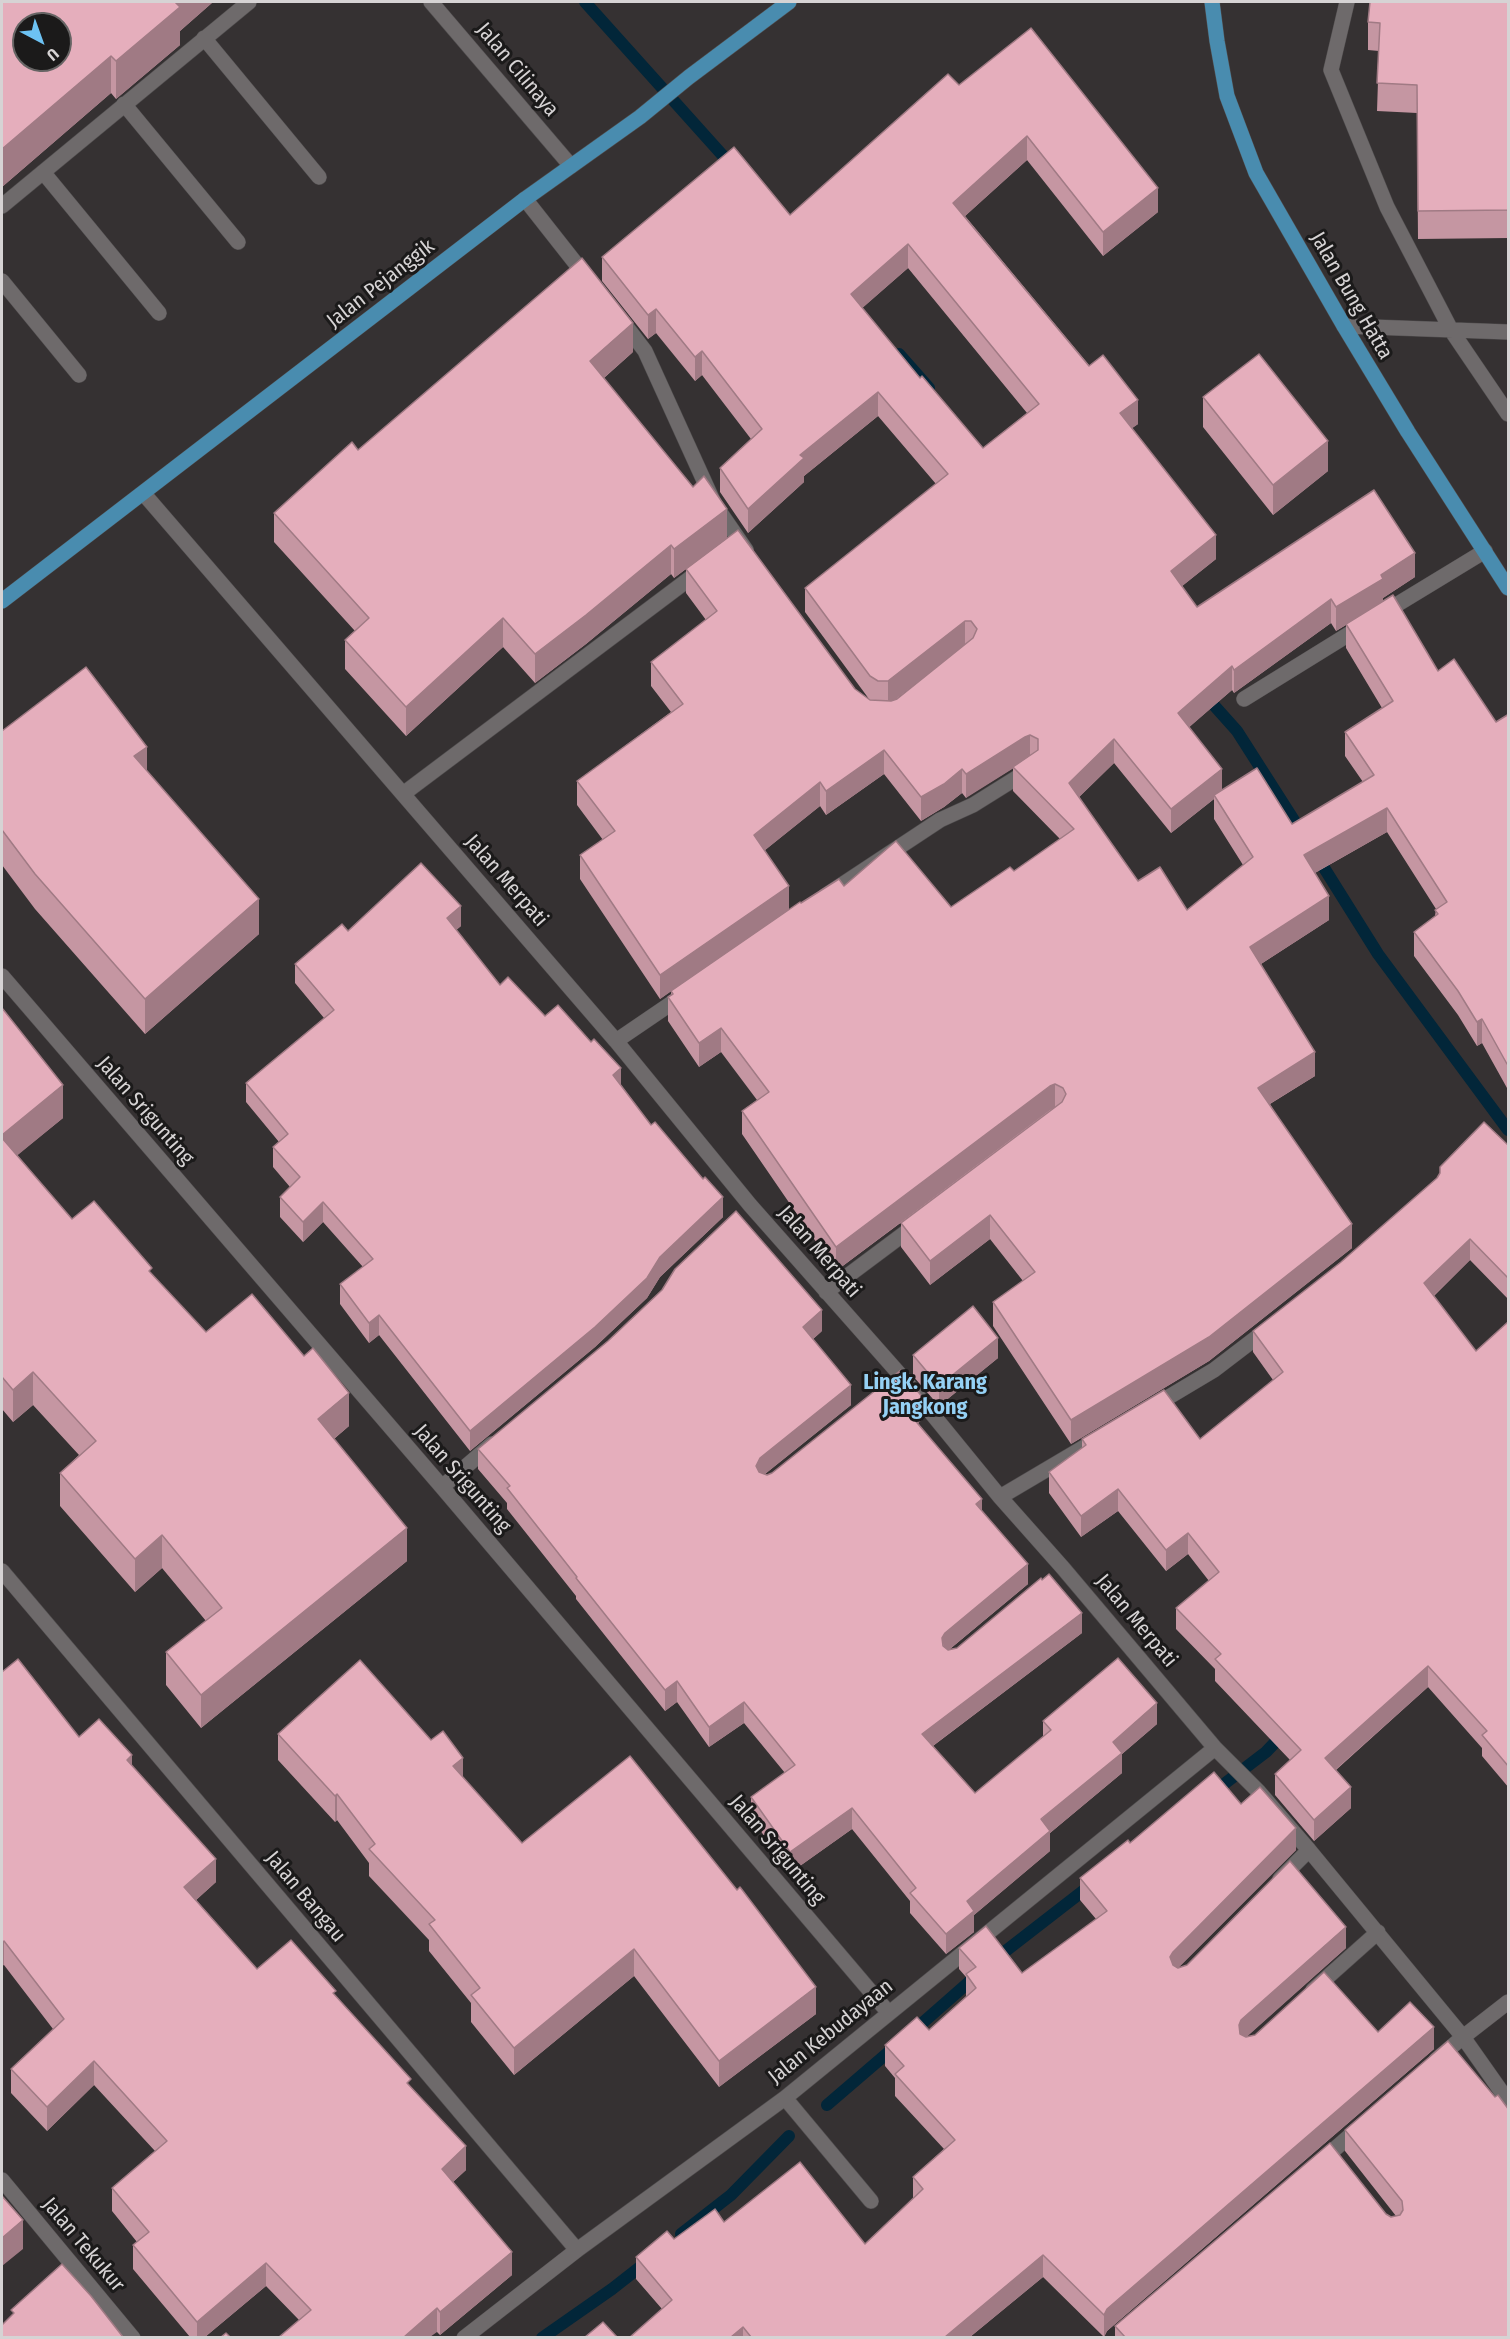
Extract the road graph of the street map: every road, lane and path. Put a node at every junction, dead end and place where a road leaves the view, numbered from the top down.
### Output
1 (249, 2) edge
2 (431, 2) edge
3 (789, 2) edge
4 (1212, 2) edge
5 (1347, 2) edge
6 (204, 38) junction
7 (124, 104) junction
8 (571, 166) junction
9 (43, 172) junction
10 (320, 177) dead end
11 (525, 199) junction
12 (2, 206) edge
13 (238, 242) dead end
14 (2, 281) edge
15 (601, 295) edge
16 (159, 313) dead end
17 (616, 313) edge
18 (1344, 326) junction
19 (1451, 330) junction
20 (1509, 332) edge
21 (79, 375) dead end
22 (1509, 414) edge
23 (144, 494) junction
24 (1485, 551) junction
25 (753, 560) edge
26 (711, 562) edge
27 (1509, 588) edge
28 (2, 602) edge
29 (1244, 699) dead end
30 (1030, 769) edge
31 (403, 794) junction
32 (808, 908) edge
33 (2, 976) edge
34 (693, 988) edge
35 (616, 1041) junction
36 (927, 1216) edge
37 (826, 1293) junction
38 (1279, 1320) edge
39 (1143, 1412) edge
40 (1102, 1436) edge
41 (501, 1437) edge
42 (442, 1487) junction
43 (1000, 1497) junction
44 (2, 1571) edge
45 (1215, 1748) junction
46 (1309, 1850) junction
47 (1269, 1890) edge
48 (1378, 1932) junction
49 (1300, 2002) edge
50 (1509, 2002) edge
51 (888, 2012) junction
52 (1463, 2037) junction
53 (1428, 2067) edge
54 (785, 2098) junction
55 (1509, 2101) edge
56 (1376, 2113) edge
57 (1314, 2167) edge
58 (2, 2180) edge
59 (871, 2201) dead end
60 (577, 2250) junction
61 (133, 2337) edge
62 (464, 2337) edge

1 - 6 street
2 - 8 street, Jalan Cilinaya
3 - 8 main road, Jalan Pejanggik
4 - 18 main road, Jalan Bung Hatta
5 - 19 street
6 - 7 street
6 - 10 street
7 - 9 street
7 - 13 street
8 - 11 main road, Jalan Pejanggik
9 - 12 street
9 - 16 street
11 - 15 street
11 - 23 main road, Jalan Pejanggik
14 - 21 street
17 - 25 street
18 - 19 street
18 - 24 main road, Jalan Bung Hatta
19 - 20 street
19 - 22 street
23 - 28 main road, Jalan Pejanggik
23 - 31 street, Jalan Merpati
24 - 27 main road, Jalan Bung Hatta
24 - 29 street
26 - 31 street
30 - 32 street
31 - 35 street, Jalan Merpati
33 - 42 street, Jalan Srigunting
34 - 35 street
35 - 37 street, Jalan Merpati
36 - 37 street
37 - 43 street, Jalan Merpati
38 - 39 street
40 - 43 street
41 - 42 street
42 - 51 street, Jalan Srigunting
43 - 45 street, Jalan Merpati
44 - 60 street, Jalan Bangau
45 - 46 street, Jalan Merpati
45 - 51 street, Jalan Kebudayaan
46 - 47 street
46 - 48 street, Jalan Merpati
48 - 49 street
48 - 52 street, Jalan Merpati
50 - 52 street
51 - 54 street, Jalan Kebudayaan
52 - 53 street
52 - 55 street, Jalan Merpati
54 - 59 street
54 - 60 street, Jalan Kebudayaan
56 - 57 street
58 - 61 street, Jalan Tekukur
60 - 62 street, Jalan Kebudayaan

